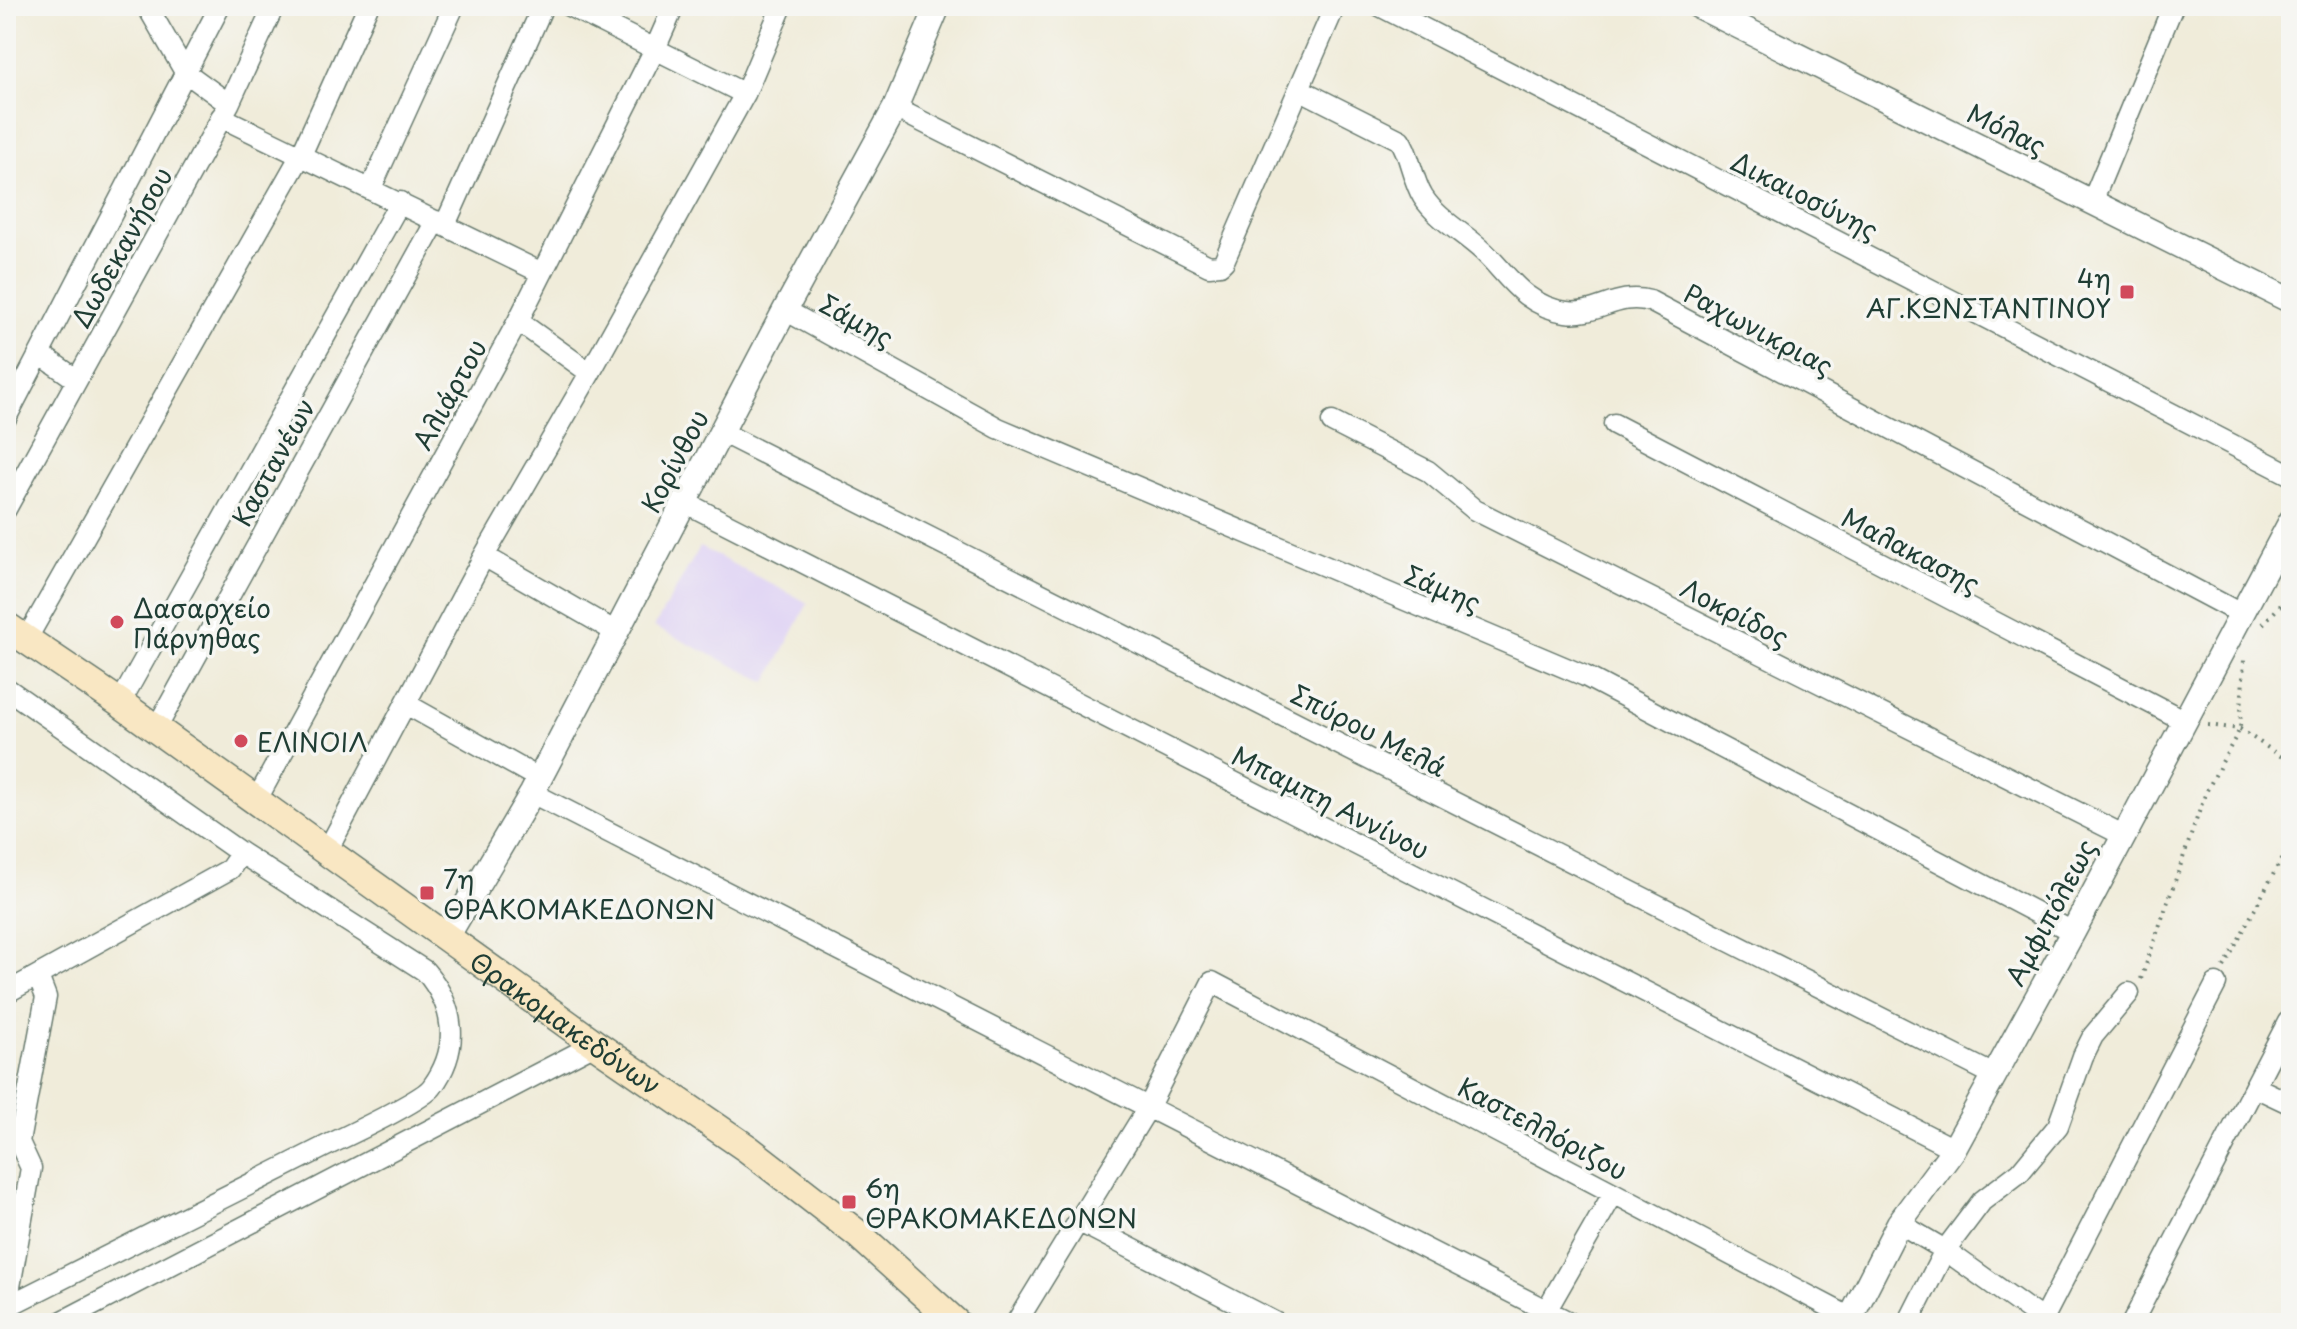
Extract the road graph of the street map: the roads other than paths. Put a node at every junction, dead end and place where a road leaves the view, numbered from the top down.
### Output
1 (147, 6) edge
2 (220, 6) edge
3 (274, 6) edge
4 (368, 6) edge
5 (454, 6) edge
6 (543, 6) edge
7 (569, 6) edge
8 (674, 6) edge
9 (782, 6) edge
10 (938, 6) edge
11 (1335, 6) edge
12 (1380, 6) edge
13 (1698, 6) edge
14 (2173, 6) edge
15 (655, 49) junction
16 (185, 72) junction
17 (1299, 89) junction
18 (745, 94) junction
19 (895, 108) junction
20 (225, 110) junction
21 (301, 155) junction
22 (371, 188) junction
23 (400, 202) junction
24 (2092, 202) junction
25 (441, 223) junction
26 (542, 273) junction
27 (2291, 301) edge
28 (785, 310) junction
29 (518, 321) junction
30 (40, 354) junction
31 (590, 373) junction
32 (77, 380) junction
33 (6, 418) edge
34 (1332, 422) dead end
35 (1614, 424) dead end
36 (721, 432) junction
37 (2291, 475) edge
38 (684, 502) junction
39 (6, 509) edge
40 (2291, 521) edge
41 (484, 556) junction
42 (2241, 614) junction
43 (616, 632) junction
44 (16, 633) edge
45 (6, 688) edge
46 (120, 703) junction
47 (406, 704) junction
48 (2185, 721) junction
49 (156, 729) junction
50 (536, 786) junction
51 (256, 801) junction
52 (2123, 835) junction
53 (327, 851) junction
54 (241, 853) junction
55 (2073, 932) junction
56 (447, 937) junction
57 (38, 976) junction
58 (2216, 984) road end
59 (6, 993) edge
60 (2129, 993) road end
61 (2288, 1022) dead end
62 (595, 1044) junction
63 (1994, 1075) junction
64 (2255, 1087) junction
65 (2291, 1104) edge
66 (1149, 1106) junction
67 (1954, 1149) junction
68 (1613, 1194) junction
69 (1078, 1221) junction
70 (1899, 1223) junction
71 (1945, 1250) junction
72 (8, 1306) edge
73 (1546, 1311) junction
74 (1850, 1321) edge
75 (2043, 1322) edge
76 (59, 1323) edge
77 (956, 1323) edge
78 (1016, 1323) edge
79 (1276, 1323) edge
80 (1571, 1323) edge
81 (1908, 1323) edge
82 (2132, 1323) edge

1 - 16 street
2 - 16 street, Δωδεκανήσου
3 - 20 street, Δωδεκανήσου
4 - 21 street
5 - 22 street
6 - 25 street, Καστανέων
7 - 15 street
8 - 15 street, Αλιάρτου
9 - 18 street
10 - 19 street, Κορίνθου
11 - 17 street
12 - 37 street, Δικαιοσύνης
13 - 24 street, Μόλας
14 - 24 street
15 - 18 street
15 - 26 street, Αλιάρτου
16 - 20 street
16 - 30 street, Δωδεκανήσου
17 - 19 street
17 - 42 street, Ραχωνικριας
18 - 31 street
19 - 28 street, Κορίνθου
20 - 21 street
20 - 32 street, Δωδεκανήσου
21 - 22 street
21 - 44 street
22 - 23 street
23 - 25 street
23 - 46 street
24 - 27 street, Μόλας
25 - 26 street
25 - 49 street, Καστανέων
26 - 29 street, Αλιάρτου
28 - 36 street, Κορίνθου
28 - 55 street, Σάμης
29 - 31 street
29 - 51 street, Αλιάρτου
30 - 32 street
30 - 33 street, Δωδεκανήσου
31 - 41 street
32 - 39 street, Δωδεκανήσου
34 - 52 street, Λοκρίδος
35 - 48 street, Μαλακασης
36 - 38 street, Κορίνθου
36 - 63 street, Σπύρου Μελά
38 - 43 street, Κορίνθου
38 - 67 street, Μπαμπη Αννίνου
40 - 42 street, Αμφιπόλεως
41 - 43 street
41 - 47 street
42 - 48 street, Αμφιπόλεως
43 - 50 street, Κορίνθου
44 - 46 main road, Θρακομακεδόνων
45 - 54 street
46 - 49 main road, Θρακομακεδόνων
47 - 50 street
47 - 53 street
48 - 52 street, Αμφιπόλεως
49 - 51 main road, Θρακομακεδόνων
50 - 56 street, Κορίνθου
50 - 66 street
51 - 53 main road, Θρακομακεδόνων
52 - 55 street, Αμφιπόλεως
53 - 56 main road, Θρακομακεδόνων
54 - 57 street
54 - 72 street
55 - 63 street, Αμφιπόλεως
56 - 62 main road, Θρακομακεδόνων
57 - 59 street
57 - 72 street
58 - 75 street
60 - 71 street
61 - 64 street
62 - 76 street
62 - 77 main road, Θρακομακεδόνων
63 - 67 street, Αμφιπόλεως
64 - 65 street
64 - 82 street
66 - 68 street, Καστελλόριζου
66 - 69 street
66 - 73 street
67 - 70 street, Αμφιπόλεως
68 - 73 street
68 - 74 street, Καστελλόριζου
69 - 78 street
69 - 79 street
70 - 71 street
70 - 74 street, Αμφιπόλεως
71 - 75 street
71 - 81 street
73 - 80 street

